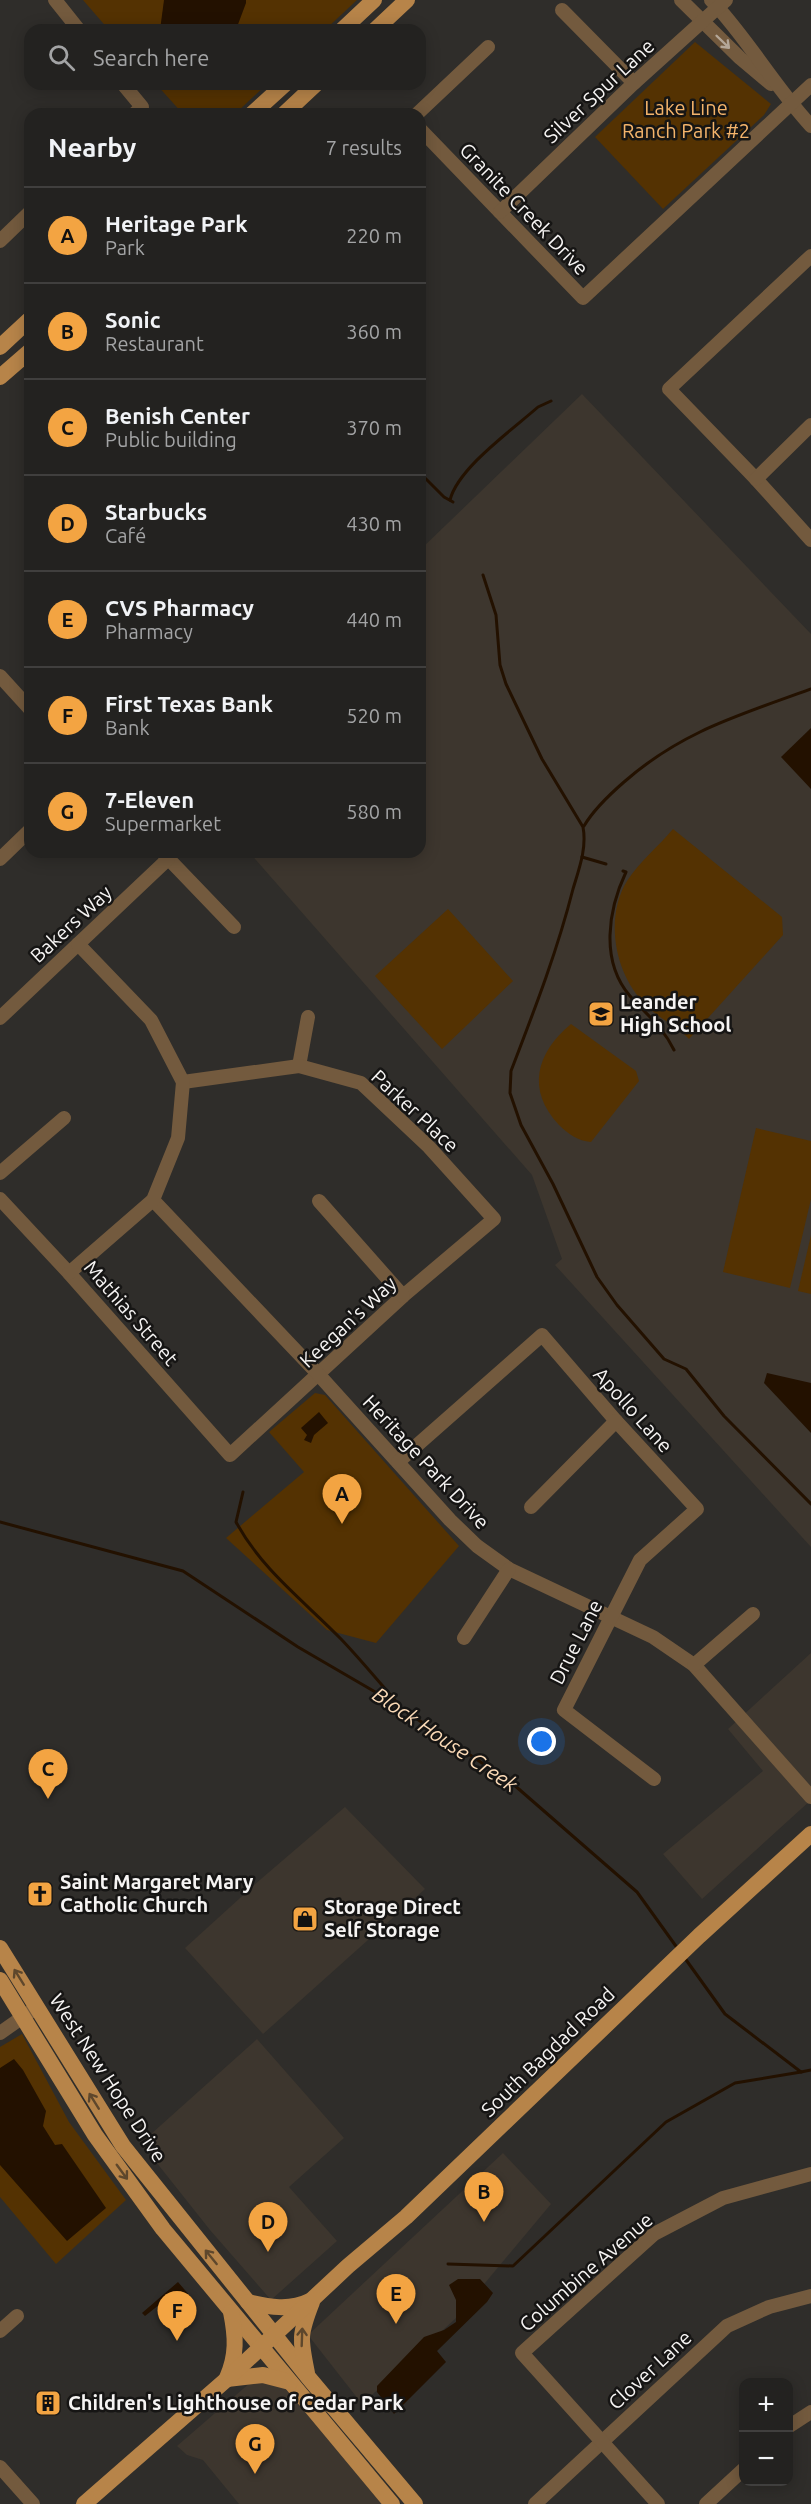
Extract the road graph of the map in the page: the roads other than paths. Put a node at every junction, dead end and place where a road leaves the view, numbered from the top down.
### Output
1 (374, 0) edge
2 (407, 0) edge
3 (681, 0) edge
4 (57, 1) edge
5 (718, 3) edge
6 (562, 10) dead end
7 (703, 22) junction
8 (74, 24) edge
9 (348, 24) edge
10 (381, 24) edge
11 (488, 47) dead end
12 (634, 83) junction
13 (811, 85) edge
14 (126, 90) edge
15 (278, 90) edge
16 (310, 90) edge
17 (786, 98) junction
18 (137, 108) edge
19 (259, 108) edge
20 (290, 108) edge
21 (423, 108) edge
22 (811, 126) edge
23 (426, 135) edge
24 (500, 212) junction
25 (24, 218) edge
26 (0, 241) edge
27 (811, 256) edge
28 (24, 325) edge
29 (0, 347) edge
30 (24, 356) edge
31 (0, 377) edge
32 (811, 425) edge
33 (756, 479) junction
34 (811, 540) edge
35 (2, 684) edge
36 (24, 704) edge
37 (24, 836) edge
38 (163, 858) edge
39 (167, 858) edge
40 (0, 859) edge
41 (234, 927) dead end
42 (78, 944) junction
43 (308, 1017) dead end
44 (0, 1018) edge
45 (299, 1066) junction
46 (183, 1082) junction
47 (64, 1118) dead end
48 (0, 1173) edge
49 (0, 1199) edge
50 (153, 1200) junction
51 (319, 1201) dead end
52 (494, 1219) joint
53 (69, 1273) junction
54 (403, 1296) junction
55 (319, 1375) junction
56 (616, 1421) junction
57 (230, 1455) joint
58 (398, 1462) junction
59 (531, 1507) dead end
60 (698, 1509) joint
61 (509, 1569) junction
62 (753, 1614) dead end
63 (612, 1616) junction
64 (464, 1638) dead end
65 (694, 1665) junction
66 (654, 1779) dead end
67 (811, 1797) edge
68 (811, 1834) edge
69 (0, 1948) edge
70 (0, 1980) edge
71 (37, 2007) junction
72 (22, 2017) junction
73 (0, 2033) edge
74 (811, 2174) edge
75 (811, 2296) edge
76 (313, 2299) junction
77 (248, 2302) junction
78 (231, 2311) junction
79 (17, 2316) dead end
80 (0, 2331) edge
81 (274, 2336) junction
82 (261, 2347) junction
83 (308, 2377) junction
84 (227, 2379) junction
85 (291, 2382) junction
86 (811, 2412) edge
87 (793, 2424) edge
88 (601, 2442) junction
89 (345, 2447) junction
90 (0, 2467) edge
91 (739, 2474) edge
92 (404, 2491) junction
93 (33, 2504) edge
94 (84, 2504) edge
95 (392, 2504) edge
96 (415, 2504) edge
97 (535, 2504) edge
98 (658, 2504) edge
99 (706, 2504) edge

1 - 9 main road
2 - 10 main road
3 - 7 street
4 - 8 street
5 - 7 street, Silver Spur Lane
5 - 17 street
6 - 12 street
7 - 12 street, Silver Spur Lane
7 -> 17 street
11 - 21 street
12 - 24 street, Silver Spur Lane
13 - 17 street, Granite Creek Drive
14 - 18 street
15 - 19 main road
16 - 20 main road
17 - 22 street
17 - 24 street, Granite Creek Drive
23 - 24 street, Granite Creek Drive
25 - 26 street
27 - 33 street
28 - 29 main road
30 - 31 main road
32 - 33 street
33 - 34 street
35 - 36 street
37 - 40 street
38 - 42 street, Bakers Way
39 - 41 street
42 - 44 street, Bakers Way
42 - 46 street
43 - 45 street
45 - 46 street, Parker Place
45 - 52 street, Parker Place
46 - 50 street
47 - 48 street
49 - 53 street, Mathias Street
50 - 53 street
50 - 55 street, Heritage Park Drive
51 - 54 street
52 - 54 street, Keegan's Way
53 - 57 street, Mathias Street
54 - 55 street, Keegan's Way
55 - 57 street, Keegan's Way
55 - 58 street, Heritage Park Drive
56 - 58 street, Apollo Lane
56 - 59 street
56 - 60 street, Apollo Lane
58 - 61 street, Heritage Park Drive
60 - 63 street, Drue Lane
61 - 63 street, Heritage Park Drive
61 - 64 street
62 - 65 street
63 - 65 street, Heritage Park Drive
63 - 66 street, Drue Lane
65 - 67 street, Heritage Park Drive
68 - 76 main road, South Bagdad Road
71 -> 69 main road, West New Hope Drive
70 - 72 main road, West New Hope Drive
71 - 72 street
77 -> 71 main road, West New Hope Drive
72 - 73 street
72 -> 78 main road, West New Hope Drive
74 - 88 street, Columbine Avenue
75 - 88 street, Clover Lane
76 - 77 main road
76 - 81 main road, South Bagdad Road
83 -> 76 main road
77 - 81 main road, West New Hope Drive
78 - 82 main road, West New Hope Drive
78 - 84 main road
79 - 80 street
81 - 82 main road, South Bagdad Road
81 - 83 main road, West New Hope Drive
82 - 84 main road, South Bagdad Road
82 - 85 main road, West New Hope Drive
83 - 92 main road, West New Hope Drive
84 - 85 main road
84 - 94 main road, South Bagdad Road
85 - 89 main road, West New Hope Drive
86 - 87 street
88 - 97 street, Clover Lane
88 - 98 street
89 - 92 main road
89 - 95 main road, West New Hope Drive
90 - 93 street
91 - 99 street
92 - 96 main road, West New Hope Drive

